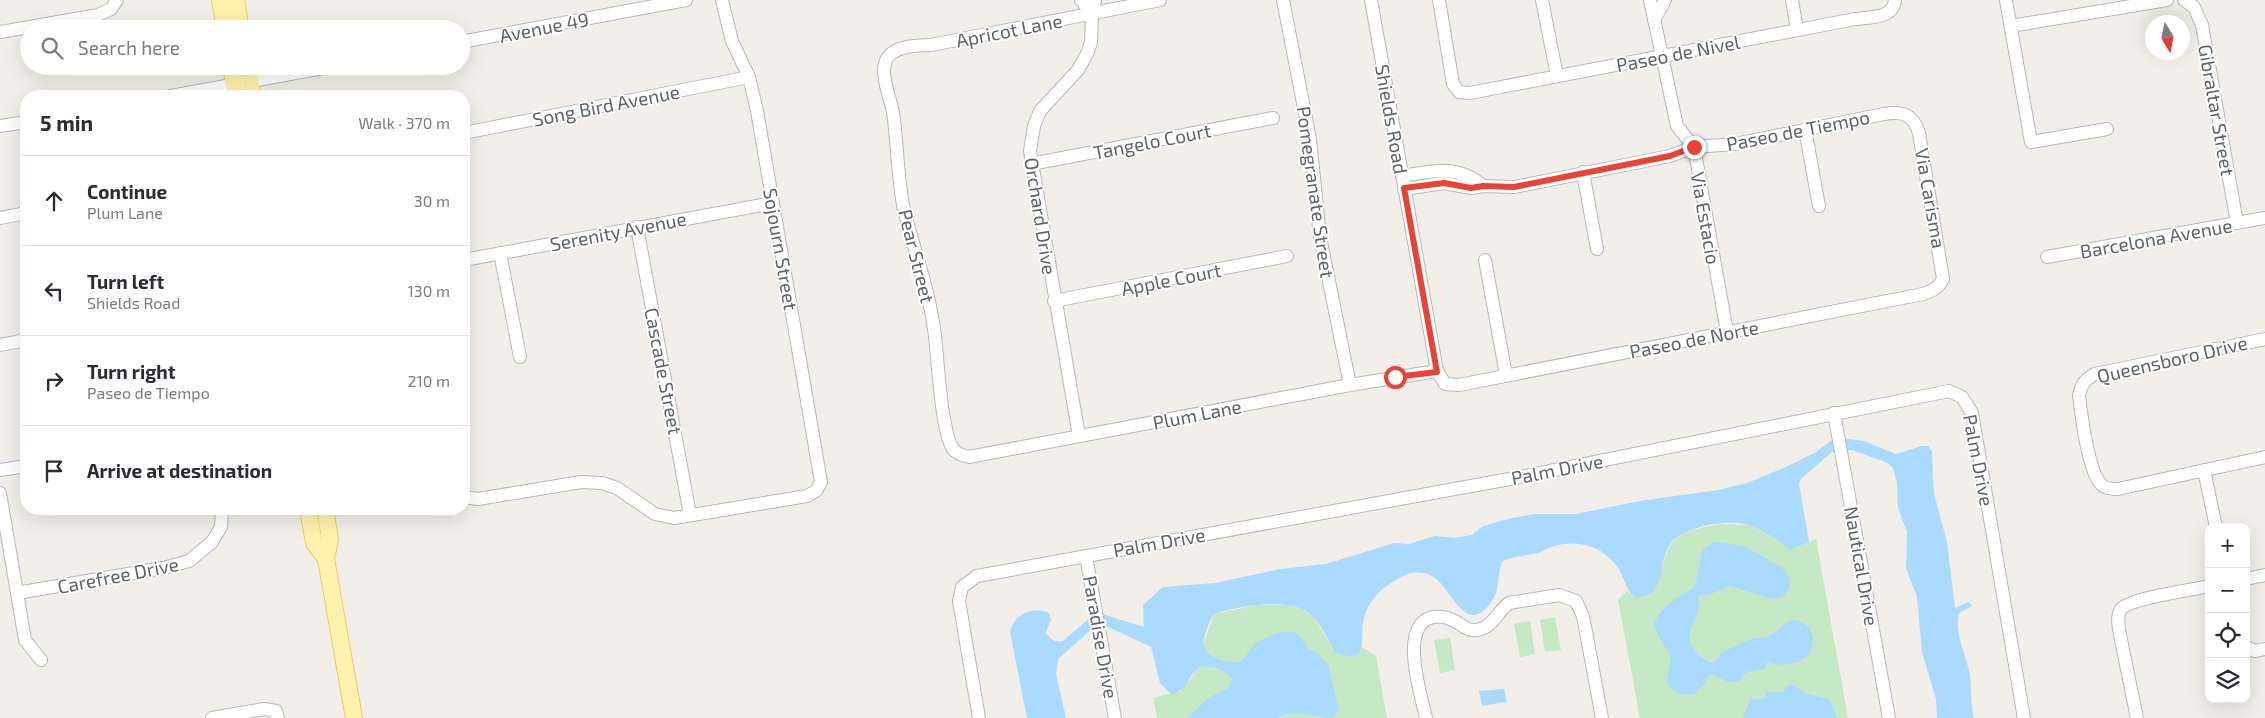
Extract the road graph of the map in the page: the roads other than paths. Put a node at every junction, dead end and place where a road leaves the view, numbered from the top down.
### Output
1 (117, 0) edge
2 (220, 0) edge
3 (236, 0) edge
4 (686, 0) edge
5 (722, 0) edge
6 (1081, 0) edge
7 (1095, 0) edge
8 (1160, 0) edge
9 (1283, 0) edge
10 (1371, 0) edge
11 (1439, 0) edge
12 (1542, 0) edge
13 (1650, 0) edge
14 (1665, 0) edge
15 (1792, 0) edge
16 (2006, 0) edge
17 (2167, 0) edge
18 (2186, 1) edge
19 (1895, 3) edge
20 (2125, 3) edge
21 (1092, 14) junction
22 (69, 20) edge
23 (223, 20) edge
24 (239, 20) edge
25 (1654, 20) junction
26 (2011, 26) junction
27 (20, 29) edge
28 (1797, 30) junction
29 (0, 32) edge
30 (470, 40) edge
31 (1662, 55) junction
32 (888, 57) joint
33 (291, 75) edge
34 (1557, 76) junction
35 (749, 77) junction
36 (244, 85) edge
37 (210, 90) edge
38 (1908, 115) joint
39 (1272, 118) dead end
40 (20, 123) edge
41 (0, 126) edge
42 (1805, 129) junction
43 (2107, 129) dead end
44 (470, 132) edge
45 (1694, 147) junction
46 (1031, 164) junction
47 (1583, 172) junction
48 (1403, 182) junction
49 (773, 203) junction
50 (1819, 206) dead end
51 (20, 214) edge
52 (0, 218) edge
53 (2265, 218) edge
54 (2237, 223) junction
55 (637, 227) junction
56 (1598, 249) dead end
57 (500, 253) junction
58 (1287, 256) dead end
59 (2047, 257) dead end
60 (470, 259) edge
61 (1486, 260) dead end
62 (1941, 285) joint
63 (1054, 301) junction
64 (1727, 332) junction
65 (2265, 339) edge
66 (20, 341) edge
67 (0, 345) edge
68 (520, 357) dead end
69 (1437, 372) junction
70 (1506, 375) junction
71 (1445, 384) joint
72 (1350, 385) junction
73 (1834, 413) junction
74 (1079, 436) junction
75 (958, 454) joint
76 (2265, 458) edge
77 (20, 467) edge
78 (0, 470) edge
79 (2204, 470) junction
80 (0, 493) edge
81 (470, 498) edge
82 (222, 515) edge
83 (309, 515) edge
84 (326, 515) edge
85 (690, 515) junction
86 (2215, 523) edge
87 (1086, 556) junction
88 (326, 559) junction
89 (2265, 575) edge
90 (2250, 578) edge
91 (2205, 587) edge
92 (17, 593) junction
93 (2250, 649) edge
94 (2265, 649) edge
95 (41, 660) dead end
96 (277, 714) edge
97 (212, 718) edge
98 (354, 718) edge
99 (979, 718) edge
100 (1116, 718) edge
101 (1426, 718) edge
102 (1602, 718) edge
103 (1889, 718) edge
104 (2024, 718) edge
105 (2137, 718) edge

1 - 22 street
2 - 23 main road
3 - 24 main road
4 - 30 street, Avenue 49
5 - 35 street, Sojourn Street
6 - 21 street
7 - 21 street, Orchard Drive
8 - 21 street, Apricot Lane
9 - 72 street, Pomegranate Street
10 - 48 street, Shields Road
11 - 34 street, Paseo de Nivel
12 - 34 street
13 - 25 street, Via Estacio
14 - 25 street
15 - 28 street
16 - 26 street
17 - 20 street
18 - 54 street, Gibraltar Street
19 - 28 street, Paseo de Nivel
20 - 26 street
21 - 32 street, Apricot Lane
21 - 46 street, Orchard Drive
25 - 31 street, Via Estacio
26 - 43 street
27 - 29 street
28 - 31 street, Paseo de Nivel
31 - 34 street, Paseo de Nivel
31 - 45 street, Via Estacio
32 - 75 street, Pear Street
33 - 36 street
35 - 44 street, Song Bird Avenue
35 - 49 street, Sojourn Street
36 - 37 street
38 - 42 street, Paseo de Tiempo
38 - 62 street, Via Carisma
39 - 46 street, Tangelo Court
40 - 41 street
42 - 45 street, Paseo de Tiempo
42 - 50 street
45 - 47 street, Paseo de Tiempo
45 - 64 street, Via Estacio
46 - 63 street, Orchard Drive
47 - 48 street, Paseo de Tiempo
47 - 56 street
48 - 69 street, Shields Road
49 - 55 street, Serenity Avenue
49 - 85 street, Sojourn Street
51 - 52 street
53 - 54 street, Barcelona Avenue
54 - 59 street, Barcelona Avenue
55 - 57 street, Serenity Avenue
55 - 85 street, Cascade Street
57 - 60 street, Serenity Avenue
57 - 68 street
58 - 63 street, Apple Court
61 - 70 street
62 - 64 street, Paseo de Norte
63 - 74 street, Orchard Drive
64 - 70 street, Paseo de Norte
65 - 79 street, Queensboro Drive
66 - 67 street
69 - 71 street, Shields Road
69 - 72 street, Plum Lane
70 - 71 street, Paseo de Norte
72 - 74 street, Plum Lane
73 - 87 street, Palm Drive
73 - 103 street, Nautical Drive
73 - 104 street, Palm Drive
74 - 75 street, Plum Lane
76 - 79 street
77 - 78 street
79 - 86 street
80 - 92 street
81 - 85 street
82 - 92 street, Carefree Drive
83 - 88 main road
84 - 88 main road
87 - 99 street, Palm Drive
87 - 100 street, Paradise Drive
88 - 98 main road
89 - 90 street
91 - 105 street
92 - 95 street
93 - 94 street
96 - 97 street
101 - 102 street

